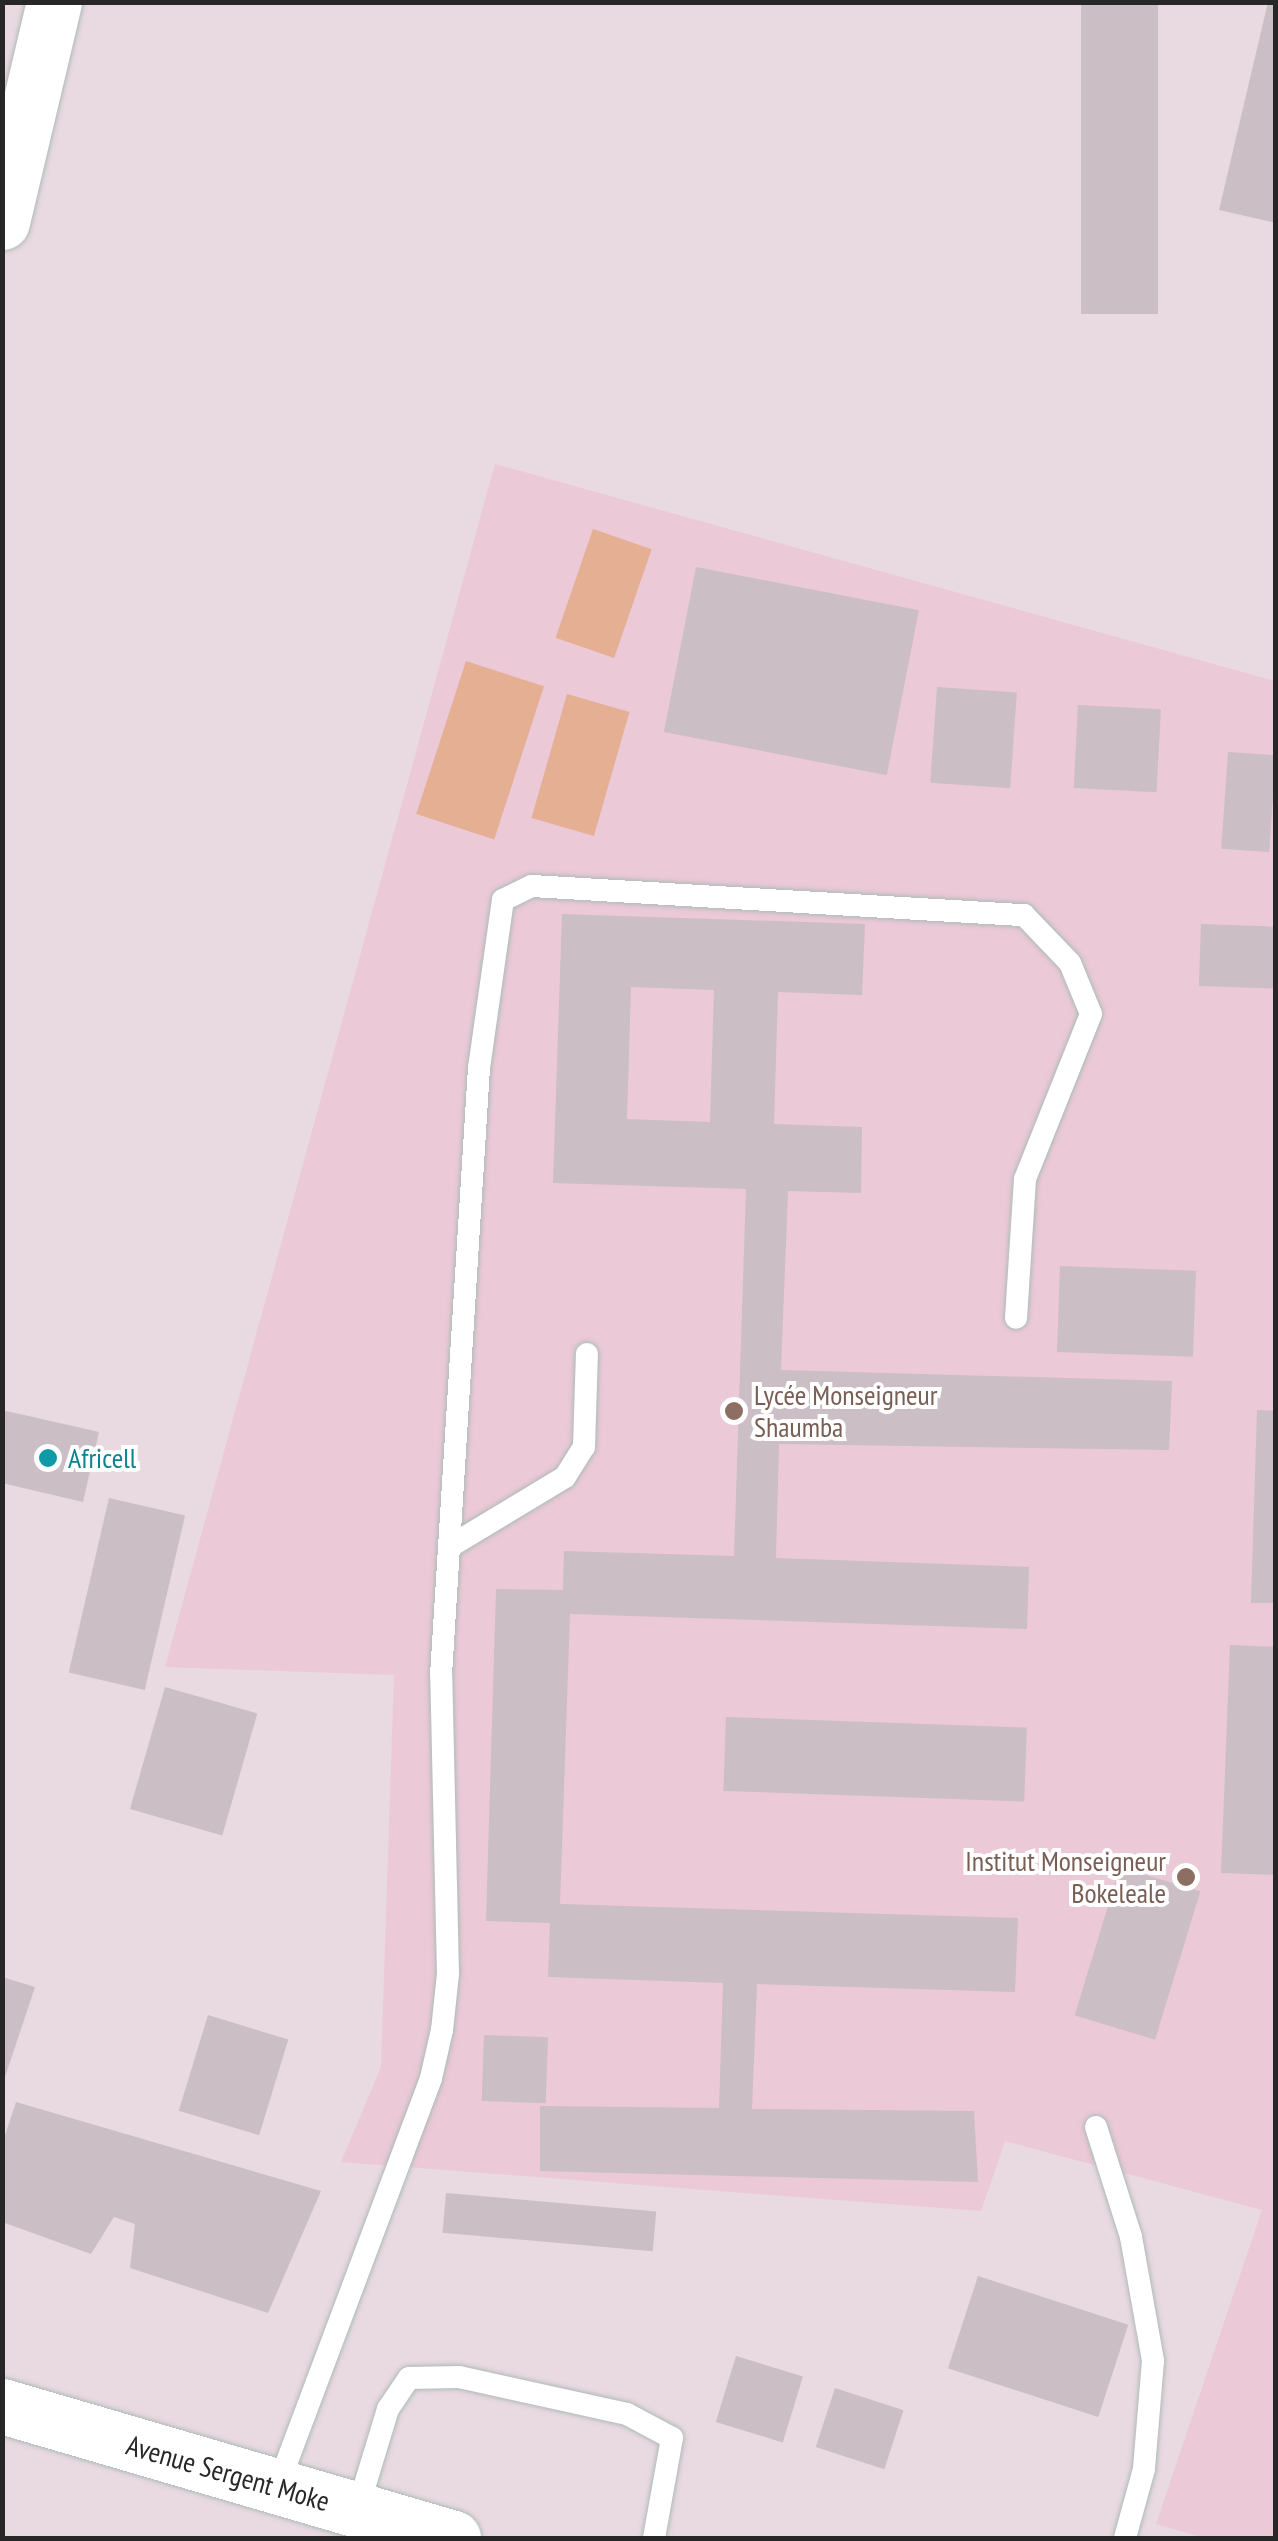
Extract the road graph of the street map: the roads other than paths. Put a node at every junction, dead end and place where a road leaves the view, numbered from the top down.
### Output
1 (54, 2) edge
2 (2, 222) edge
3 (1016, 1318) dead end
4 (587, 1354) dead end
5 (449, 1548) junction
6 (1096, 2127) dead end
7 (2, 2406) edge
8 (278, 2488) junction
9 (357, 2511) junction
10 (453, 2538) edge
11 (654, 2538) edge
12 (1124, 2538) edge

1 - 2 main road
3 - 5 lane
4 - 5 lane
5 - 8 lane
6 - 12 lane
7 - 8 main road, Avenue Sergent Moke
8 - 9 main road, Avenue Sergent Moke
9 - 10 main road, Avenue Sergent Moke
9 - 11 lane

